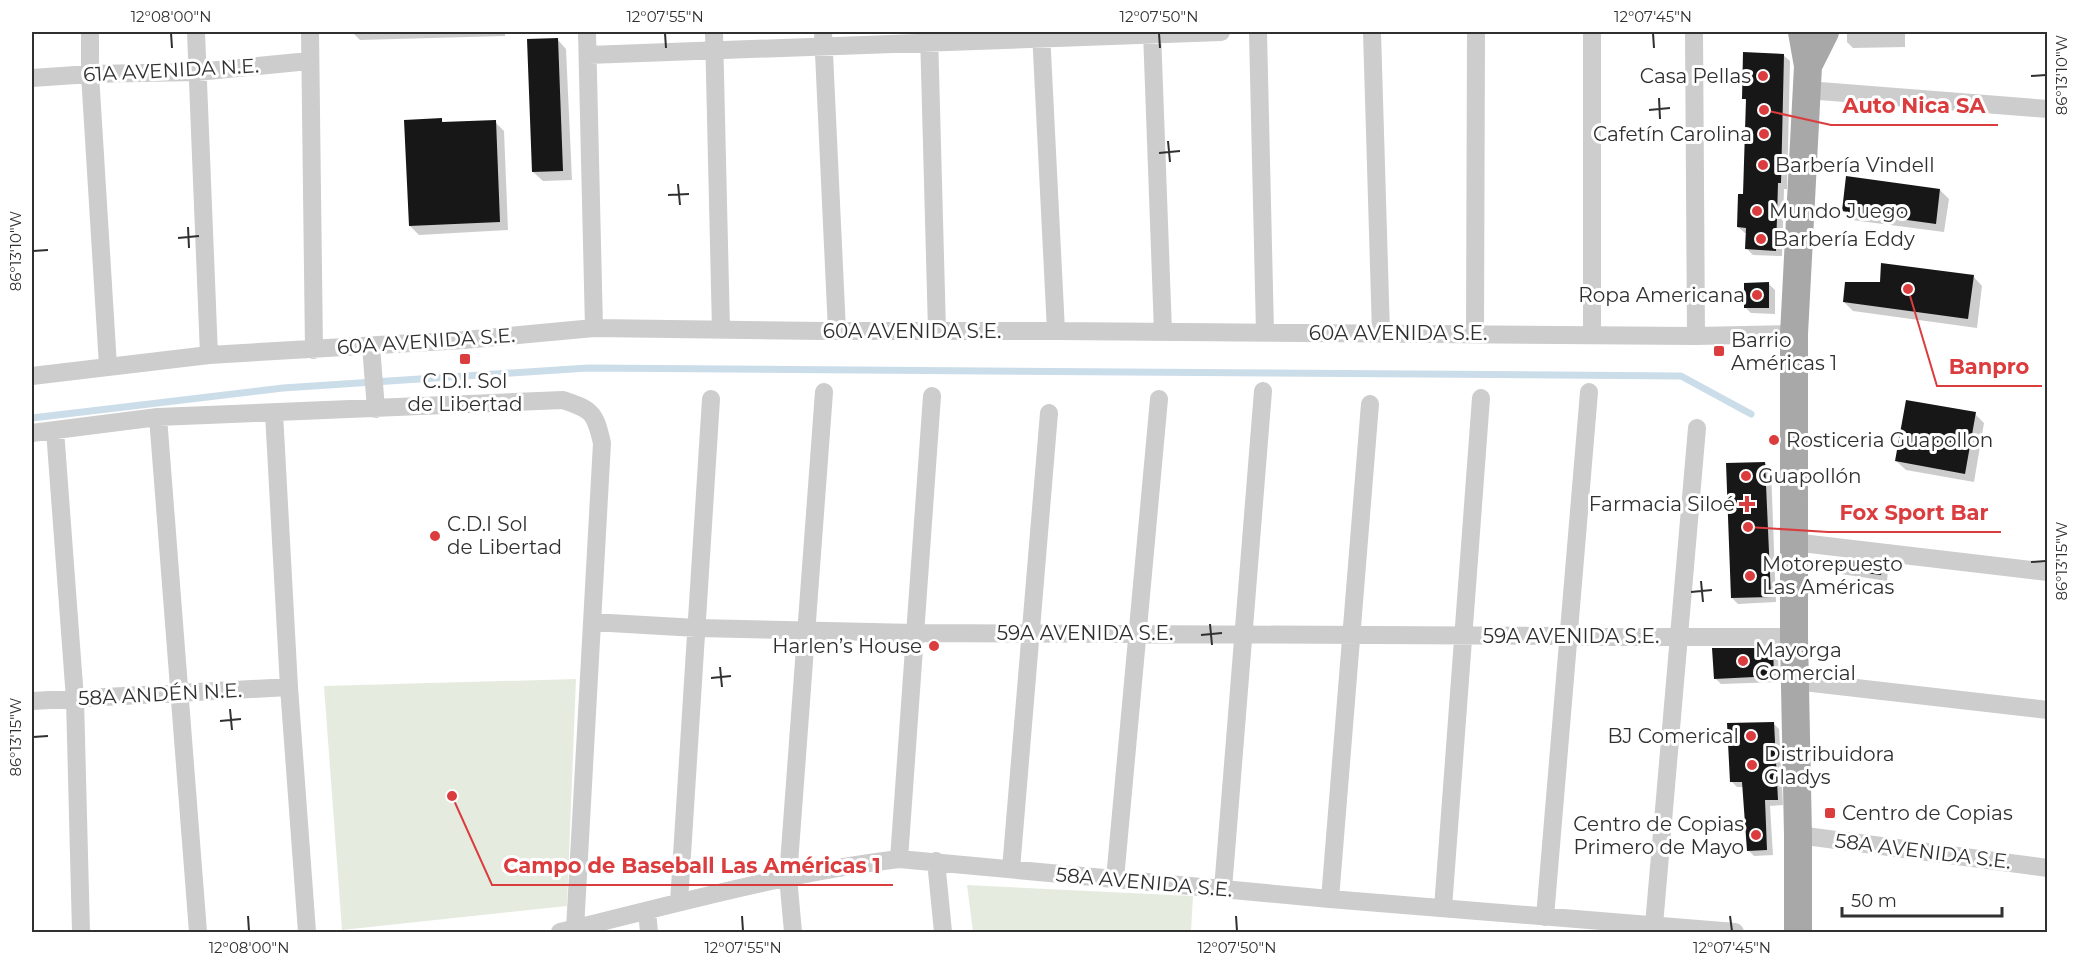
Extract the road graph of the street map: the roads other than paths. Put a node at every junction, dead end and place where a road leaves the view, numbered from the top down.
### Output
1 (90, 32) edge
2 (196, 32) edge
3 (310, 32) edge
4 (587, 32) edge
5 (714, 32) edge
6 (1221, 32) edge
7 (1258, 32) edge
8 (1372, 32) edge
9 (1476, 32) edge
10 (1592, 32) edge
11 (1694, 32) edge
12 (1802, 32) edge
13 (1825, 32) edge
14 (1152, 33) edge
15 (1041, 35) edge
16 (929, 37) edge
17 (824, 39) edge
18 (714, 51) junction
19 (588, 55) junction
20 (309, 61) junction
21 (196, 72) junction
22 (90, 74) junction
23 (32, 78) edge
24 (1807, 78) junction
25 (2048, 109) edge
26 (594, 328) junction
27 (721, 330) junction
28 (837, 331) junction
29 (937, 331) junction
30 (1056, 331) junction
31 (1163, 332) junction
32 (1264, 333) junction
33 (1381, 333) junction
34 (1475, 334) junction
35 (1794, 334) junction
36 (1592, 335) junction
37 (1696, 336) junction
38 (371, 346) junction
39 (314, 350) junction
40 (209, 356) junction
41 (108, 366) junction
42 (32, 376) edge
43 (824, 392) dead end
44 (1263, 392) dead end
45 (1589, 392) dead end
46 (932, 396) dead end
47 (1481, 398) dead end
48 (711, 399) dead end
49 (1159, 399) dead end
50 (376, 400) junction
51 (1370, 404) dead end
52 (274, 413) junction
53 (1049, 413) dead end
54 (158, 417) junction
55 (1697, 428) dead end
56 (55, 430) junction
57 (32, 433) edge
58 (1793, 542) junction
59 (2048, 572) edge
60 (592, 622) junction
61 (697, 628) junction
62 (805, 630) junction
63 (915, 633) junction
64 (1138, 633) junction
65 (1030, 634) junction
66 (1243, 634) junction
67 (1351, 635) junction
68 (1463, 635) junction
69 (1569, 636) junction
70 (1679, 636) junction
71 (1794, 637) junction
72 (1795, 681) junction
73 (290, 687) junction
74 (179, 693) junction
75 (75, 699) junction
76 (32, 701) edge
77 (2048, 710) edge
78 (1798, 835) junction
79 (899, 860) junction
80 (936, 861) junction
81 (2048, 868) edge
82 (1011, 869) junction
83 (788, 877) junction
84 (1115, 879) junction
85 (1223, 889) junction
86 (1330, 900) junction
87 (679, 902) junction
88 (1443, 908) junction
89 (647, 911) junction
90 (1545, 917) junction
91 (1654, 925) junction
92 (567, 931) edge
93 (81, 933) edge
94 (198, 933) edge
95 (307, 933) edge
96 (649, 933) edge
97 (793, 933) edge
98 (943, 933) edge
99 (1735, 933) edge
100 (1798, 933) edge

1 - 22 street
2 - 21 street
3 - 20 street
4 - 19 street
5 - 18 street
6 - 14 street
7 - 32 street
8 - 33 street
9 - 34 street
10 - 36 street
11 - 37 street
12 - 24 main road
13 - 24 main road
14 - 15 street
14 - 31 street
15 - 16 street
15 - 30 street
16 - 17 street
16 - 29 street
17 - 18 street
17 - 28 street
18 - 19 street
18 - 27 street
19 - 26 street
20 - 21 street, 61A AVENIDA N.E.
20 - 39 street
21 - 22 street, 61A AVENIDA N.E.
21 - 40 street
22 - 23 street, 61A AVENIDA N.E.
22 - 41 street
24 - 25 street
24 - 35 main road
26 - 27 street, 60A AVENIDA S.E.
26 - 38 street, 60A AVENIDA S.E.
27 - 28 street, 60A AVENIDA S.E.
28 - 29 street, 60A AVENIDA S.E.
29 - 30 street, 60A AVENIDA S.E.
30 - 31 street, 60A AVENIDA S.E.
31 - 32 street, 60A AVENIDA S.E.
32 - 33 street, 60A AVENIDA S.E.
33 - 34 street, 60A AVENIDA S.E.
34 - 36 street, 60A AVENIDA S.E.
35 - 37 street, 60A AVENIDA S.E.
35 - 58 main road
36 - 37 street, 60A AVENIDA S.E.
38 - 39 street, 60A AVENIDA S.E.
38 - 50 street
39 - 40 street, 60A AVENIDA S.E.
40 - 41 street, 60A AVENIDA S.E.
41 - 42 street, 60A AVENIDA S.E.
43 - 62 street
44 - 66 street
45 - 69 street
46 - 63 street
47 - 68 street
48 - 61 street
49 - 64 street
50 - 52 street
50 - 60 street
51 - 67 street
52 - 54 street
52 - 73 street
53 - 65 street
54 - 56 street
54 - 74 street
55 - 70 street
56 - 57 street
56 - 75 street
58 - 59 street
58 - 71 main road
60 - 61 street, 59A AVENIDA S.E.
60 - 92 street
61 - 62 street, 59A AVENIDA S.E.
61 - 87 street
62 - 63 street, 59A AVENIDA S.E.
62 - 83 street
63 - 65 street, 59A AVENIDA S.E.
63 - 79 street
64 - 65 street, 59A AVENIDA S.E.
64 - 66 street, 59A AVENIDA S.E.
64 - 84 street
65 - 82 street
66 - 67 street, 59A AVENIDA S.E.
66 - 85 street
67 - 68 street, 59A AVENIDA S.E.
67 - 86 street
68 - 69 street, 59A AVENIDA S.E.
68 - 88 street
69 - 70 street, 59A AVENIDA S.E.
69 - 90 street
70 - 71 street, 59A AVENIDA S.E.
70 - 91 street
71 - 72 main road
72 - 77 street
72 - 78 main road
73 - 74 street, 58A ANDÉN N.E.
73 - 95 street
74 - 75 street, 58A ANDÉN N.E.
74 - 94 street
75 - 76 street, 58A ANDÉN N.E.
75 - 93 street
78 - 81 street, 58A AVENIDA S.E.
78 - 100 main road
79 - 80 street, 58A AVENIDA S.E.
79 - 83 street, 58A AVENIDA S.E.
80 - 82 street, 58A AVENIDA S.E.
80 - 98 street
82 - 84 street, 58A AVENIDA S.E.
83 - 87 street, 58A AVENIDA S.E.
83 - 97 street
84 - 85 street, 58A AVENIDA S.E.
85 - 86 street, 58A AVENIDA S.E.
86 - 88 street, 58A AVENIDA S.E.
87 - 89 street, 58A AVENIDA S.E.
88 - 90 street, 58A AVENIDA S.E.
89 - 92 street, 58A AVENIDA S.E.
89 - 96 street
90 - 91 street, 58A AVENIDA S.E.
91 - 99 street, 58A AVENIDA S.E.

